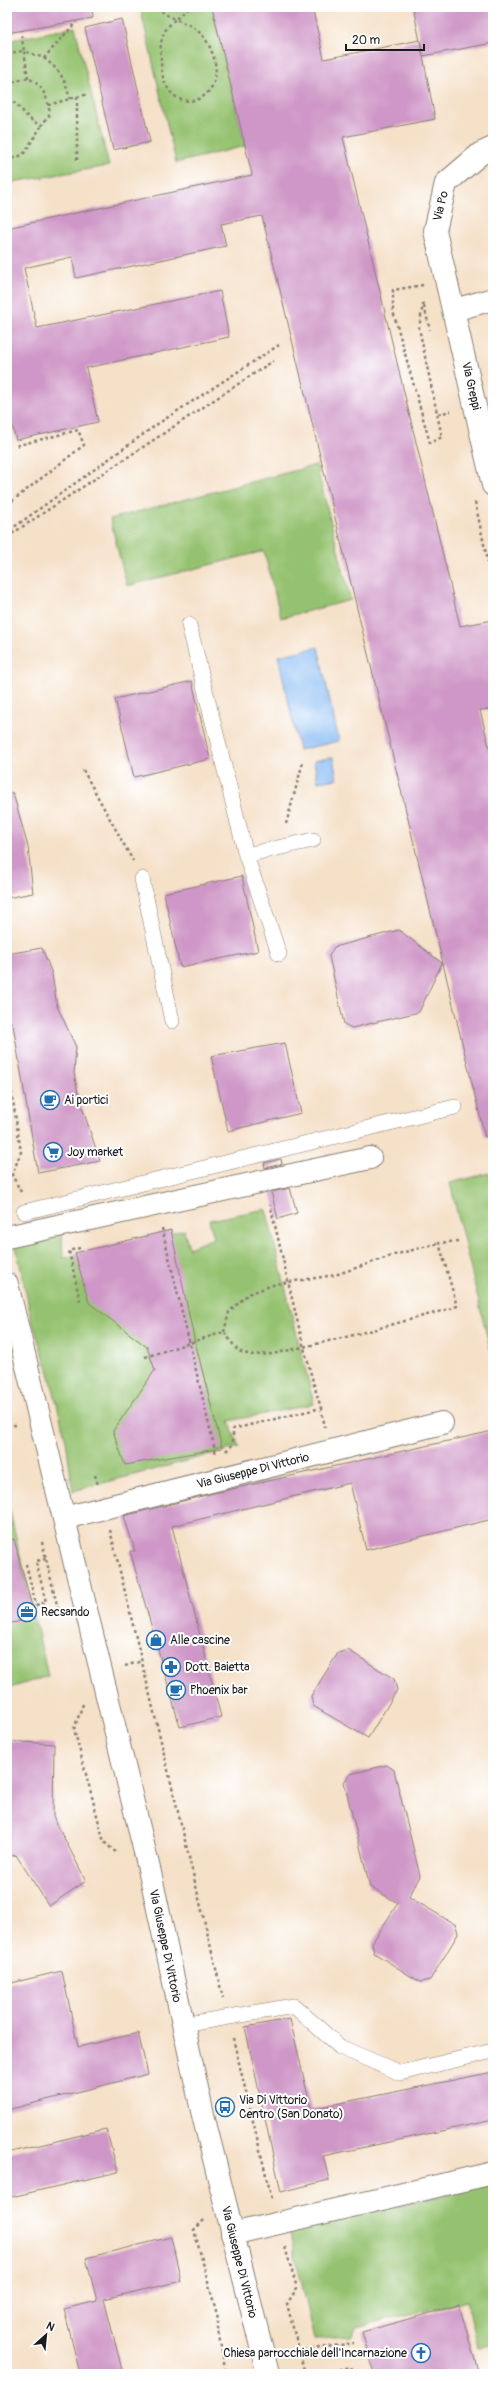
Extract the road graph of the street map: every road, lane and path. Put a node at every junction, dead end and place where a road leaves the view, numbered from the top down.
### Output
1 (156, 7) edge
2 (188, 7) edge
3 (178, 19) junction
4 (76, 22) dead end
5 (21, 33) dead end
6 (24, 50) junction
7 (7, 53) edge
8 (44, 58) junction
9 (28, 78) junction
10 (7, 83) edge
11 (88, 94) dead end
12 (77, 97) junction
13 (7, 99) edge
14 (70, 99) junction
15 (48, 105) junction
16 (42, 125) junction
17 (493, 148) edge
18 (7, 160) edge
19 (77, 160) dead end
20 (436, 283) junction
21 (493, 299) edge
22 (454, 310) junction
23 (280, 345) dead end
24 (273, 361) dead end
25 (455, 410) dead end
26 (438, 414) junction
27 (16, 446) dead end
28 (493, 485) edge
29 (7, 505) edge
30 (7, 518) edge
31 (10, 530) junction
32 (10, 535) junction
33 (7, 537) edge
34 (189, 625) dead end
35 (302, 762) dead end
36 (82, 770) dead end
37 (313, 840) dead end
38 (279, 848) junction
39 (246, 855) junction
40 (142, 879) joint
41 (279, 954) dead end
42 (172, 1021) dead end
43 (7, 1062) edge
44 (455, 1107) dead end
45 (370, 1158) dead end
46 (269, 1201) dead end
47 (24, 1212) joint
48 (170, 1226) dead end
49 (162, 1228) junction
50 (155, 1230) dead end
51 (7, 1237) edge
52 (458, 1241) dead end
53 (439, 1243) junction
54 (84, 1248) dead end
55 (289, 1282) junction
56 (7, 1284) edge
57 (80, 1301) dead end
58 (224, 1332) junction
59 (190, 1343) junction
60 (302, 1347) junction
61 (145, 1357) dead end
62 (442, 1423) dead end
63 (20, 1425) dead end
64 (7, 1426) edge
65 (222, 1455) dead end
66 (217, 1460) dead end
67 (95, 1475) dead end
68 (104, 1508) junction
69 (64, 1518) junction
70 (46, 1559) dead end
71 (26, 1564) dead end
72 (81, 1697) dead end
73 (120, 1860) dead end
74 (227, 2016) junction
75 (182, 2025) junction
76 (493, 2051) edge
77 (493, 2173) edge
78 (203, 2212) dead end
79 (278, 2223) junction
80 (232, 2234) junction
81 (354, 2343) dead end
82 (299, 2351) junction
83 (226, 2374) edge
84 (268, 2374) edge
85 (305, 2374) edge
86 (316, 2374) edge
87 (354, 2374) edge

1 - 3 path
2 - 3 path
3 - 3 path
4 - 8 path
5 - 6 path
6 - 7 path
6 - 8 path
6 - 9 path
8 - 14 path
9 - 10 path
9 - 15 path
11 - 12 path
12 - 14 path
12 - 19 path
13 - 16 path
14 - 15 path
15 - 16 path
16 - 18 path
17 - 20 street, Via Po
20 - 22 street, Via Po
20 - 26 path
20 - 26 path
21 - 22 street
22 - 28 street, Via Greppi
23 - 31 path
24 - 32 path
25 - 26 path
27 - 29 path
30 - 31 path
31 - 32 path
32 - 33 path
34 - 39 lane
35 - 38 path
36 - 40 path
37 - 38 lane
38 - 39 lane
39 - 41 lane
40 - 42 lane
43 - 47 path
44 - 47 lane
45 - 51 street
46 - 55 path
48 - 49 path
49 - 50 path
49 - 59 path
52 - 53 path
53 - 55 path
53 - 60 path
54 - 57 path
55 - 58 path
55 - 60 path
56 - 69 street, Via Giuseppe Di Vittorio
58 - 59 path
58 - 60 path
59 - 61 path
59 - 66 path
60 - 65 path
62 - 68 street, Via Giuseppe Di Vittorio
63 - 64 path
67 - 68 path
68 - 69 street, Via Giuseppe Di Vittorio
68 - 74 path
69 - 75 street, Via Giuseppe Di Vittorio
70 - 71 path
72 - 73 path
74 - 75 lane
74 - 76 lane
74 - 79 path
75 - 80 street, Via Giuseppe Di Vittorio
77 - 79 street
78 - 83 path
79 - 80 street
79 - 82 path
80 - 84 street, Via Giuseppe Di Vittorio
81 - 82 path
82 - 85 path
86 - 87 path

